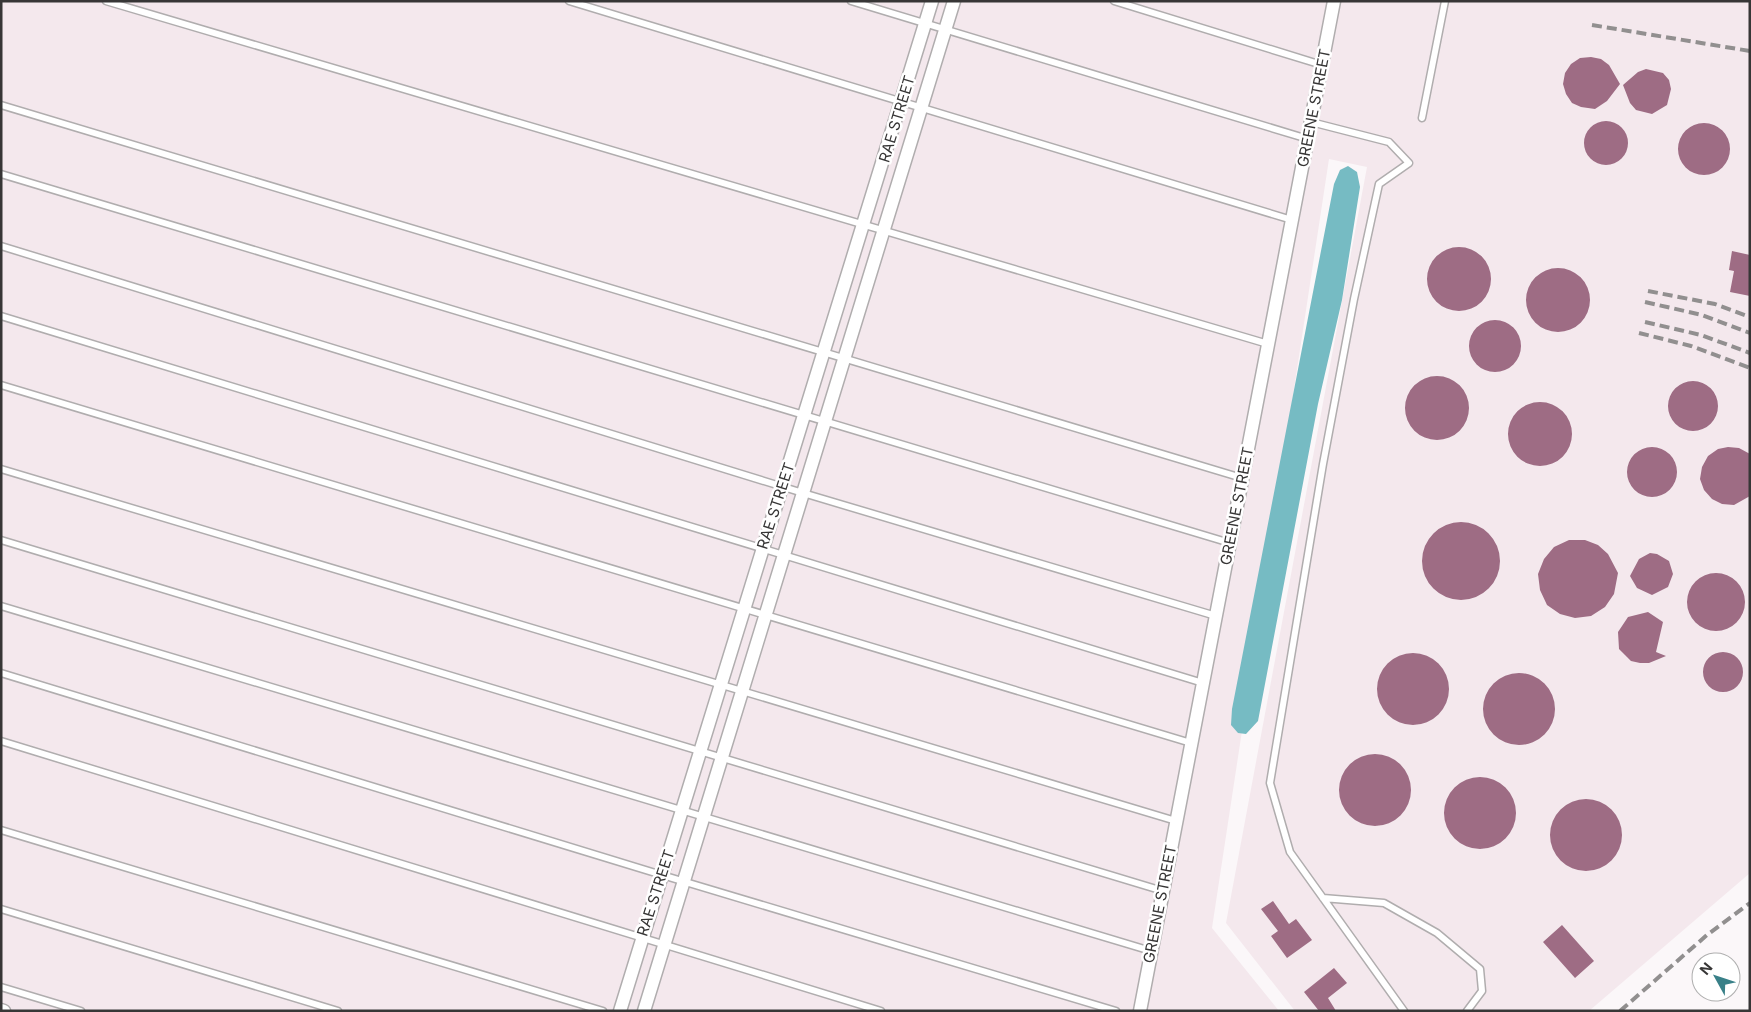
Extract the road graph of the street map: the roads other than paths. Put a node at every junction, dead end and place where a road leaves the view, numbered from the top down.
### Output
1 (106, 1) edge
2 (569, 1) edge
3 (851, 1) edge
4 (932, 1) edge
5 (954, 1) edge
6 (1114, 1) edge
7 (1334, 1) edge
8 (1445, 1) edge
9 (926, 24) junction
10 (945, 30) junction
11 (1322, 65) junction
12 (902, 102) junction
13 (1, 105) edge
14 (921, 108) junction
15 (1422, 118) dead end
16 (1311, 122) junction
17 (1308, 139) junction
18 (1, 174) edge
19 (1292, 220) junction
20 (864, 225) junction
21 (883, 231) junction
22 (1, 246) edge
23 (1, 316) edge
24 (1268, 344) junction
25 (824, 352) junction
26 (844, 358) junction
27 (1, 385) edge
28 (804, 416) junction
29 (824, 422) junction
30 (1, 469) edge
31 (1242, 478) junction
32 (783, 486) junction
33 (803, 492) junction
34 (1, 540) edge
35 (1230, 543) junction
36 (762, 548) junction
37 (784, 554) junction
38 (1, 606) edge
39 (745, 609) junction
40 (766, 615) junction
41 (1216, 616) junction
42 (1, 673) edge
43 (1203, 683) junction
44 (721, 686) junction
45 (742, 692) junction
46 (1, 741) edge
47 (1191, 743) junction
48 (700, 752) junction
49 (721, 759) junction
50 (683, 810) junction
51 (704, 816) junction
52 (1176, 821) junction
53 (1, 830) edge
54 (662, 875) junction
55 (684, 882) junction
56 (1163, 891) junction
57 (1323, 898) junction
58 (1, 909) edge
59 (640, 938) junction
60 (664, 945) junction
61 (1151, 951) junction
62 (1, 987) edge
63 (81, 1011) edge
64 (338, 1011) edge
65 (603, 1011) edge
66 (620, 1011) edge
67 (644, 1011) edge
68 (881, 1011) edge
69 (1116, 1011) edge
70 (1140, 1011) edge
71 (1404, 1011) edge
72 (1467, 1011) edge

1 - 20 lane
2 - 12 lane
3 - 9 lane
4 - 9 street, RAE STREET
5 - 10 street, RAE STREET
6 - 11 lane
7 - 11 street, GREENE STREET
8 - 15 lane
9 - 10 lane
9 - 12 street, RAE STREET
10 - 14 street, RAE STREET
10 - 17 lane
11 - 16 street, GREENE STREET
12 - 14 lane
12 - 20 street, RAE STREET
13 - 25 lane
14 - 19 lane
14 - 21 street, RAE STREET
16 - 17 street, GREENE STREET
16 - 57 lane
17 - 19 street, GREENE STREET
18 - 28 lane
19 - 24 street, GREENE STREET
20 - 21 lane
20 - 25 street, RAE STREET
21 - 24 lane
21 - 26 street, RAE STREET
22 - 32 lane
23 - 36 lane
24 - 31 street, GREENE STREET
25 - 26 lane
25 - 28 street, RAE STREET
26 - 29 street, RAE STREET
26 - 31 lane
27 - 39 lane
28 - 29 lane
28 - 32 street, RAE STREET
29 - 33 street, RAE STREET
29 - 35 lane
30 - 44 lane
31 - 35 street, GREENE STREET
32 - 33 lane
32 - 36 street, RAE STREET
33 - 37 street, RAE STREET
33 - 41 lane
34 - 48 lane
35 - 41 street, GREENE STREET
36 - 37 lane
36 - 39 street, RAE STREET
37 - 40 street, RAE STREET
37 - 43 lane
38 - 50 lane
39 - 40 lane
39 - 44 street, RAE STREET
40 - 45 street, RAE STREET
40 - 47 lane
41 - 43 street, GREENE STREET
42 - 54 lane
43 - 47 street, GREENE STREET
44 - 45 lane
44 - 48 street, RAE STREET
45 - 49 street, RAE STREET
45 - 52 lane
46 - 59 lane
47 - 52 street, GREENE STREET
48 - 49 lane
48 - 50 street, RAE STREET
49 - 51 street, RAE STREET
49 - 56 lane
50 - 51 lane
50 - 54 street, RAE STREET
51 - 55 street, RAE STREET
51 - 61 lane
52 - 56 street, GREENE STREET
53 - 65 lane
54 - 55 lane
54 - 59 street, RAE STREET
55 - 60 street, RAE STREET
55 - 69 lane
56 - 61 street, GREENE STREET
57 - 71 lane
57 - 72 lane
58 - 64 lane
59 - 60 lane
59 - 66 street, RAE STREET
60 - 67 street, RAE STREET
60 - 68 lane
61 - 70 street, GREENE STREET
62 - 63 lane

